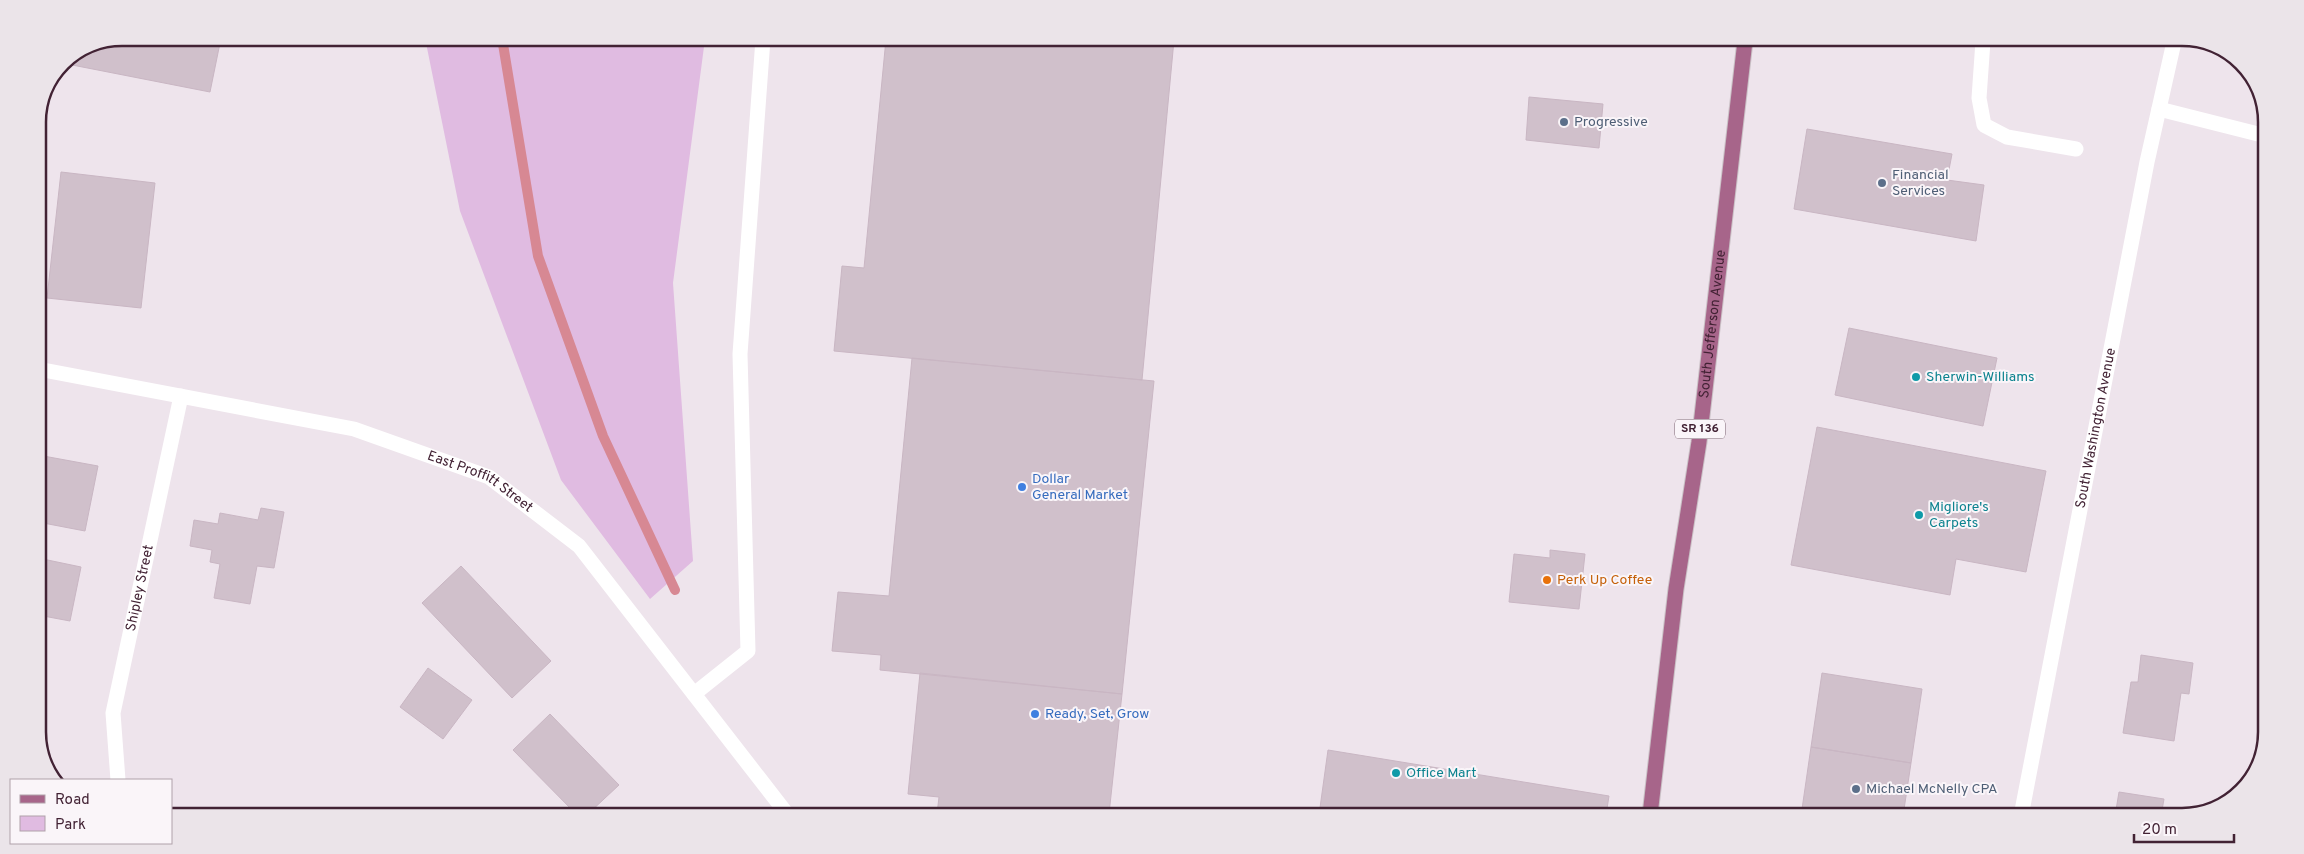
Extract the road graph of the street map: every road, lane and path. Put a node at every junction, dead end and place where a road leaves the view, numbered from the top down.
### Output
1 (763, 46) edge
2 (1744, 46) edge
3 (1983, 46) edge
4 (2173, 46) edge
5 (2159, 109) junction
6 (2258, 134) edge
7 (2076, 149) dead end
8 (46, 371) edge
9 (181, 396) junction
10 (694, 694) junction
11 (118, 779) edge
12 (782, 808) edge
13 (1651, 808) edge
14 (2023, 808) edge

1 - 10 street
2 - 13 main road, South Jefferson Avenue / SR 136
3 - 7 street
4 - 5 street, South Washington Avenue
5 - 6 street
5 - 14 street, South Washington Avenue
8 - 9 street, East Proffitt Street
9 - 10 street, East Proffitt Street
9 - 11 street, Shipley Street
10 - 12 street, East Proffitt Street

